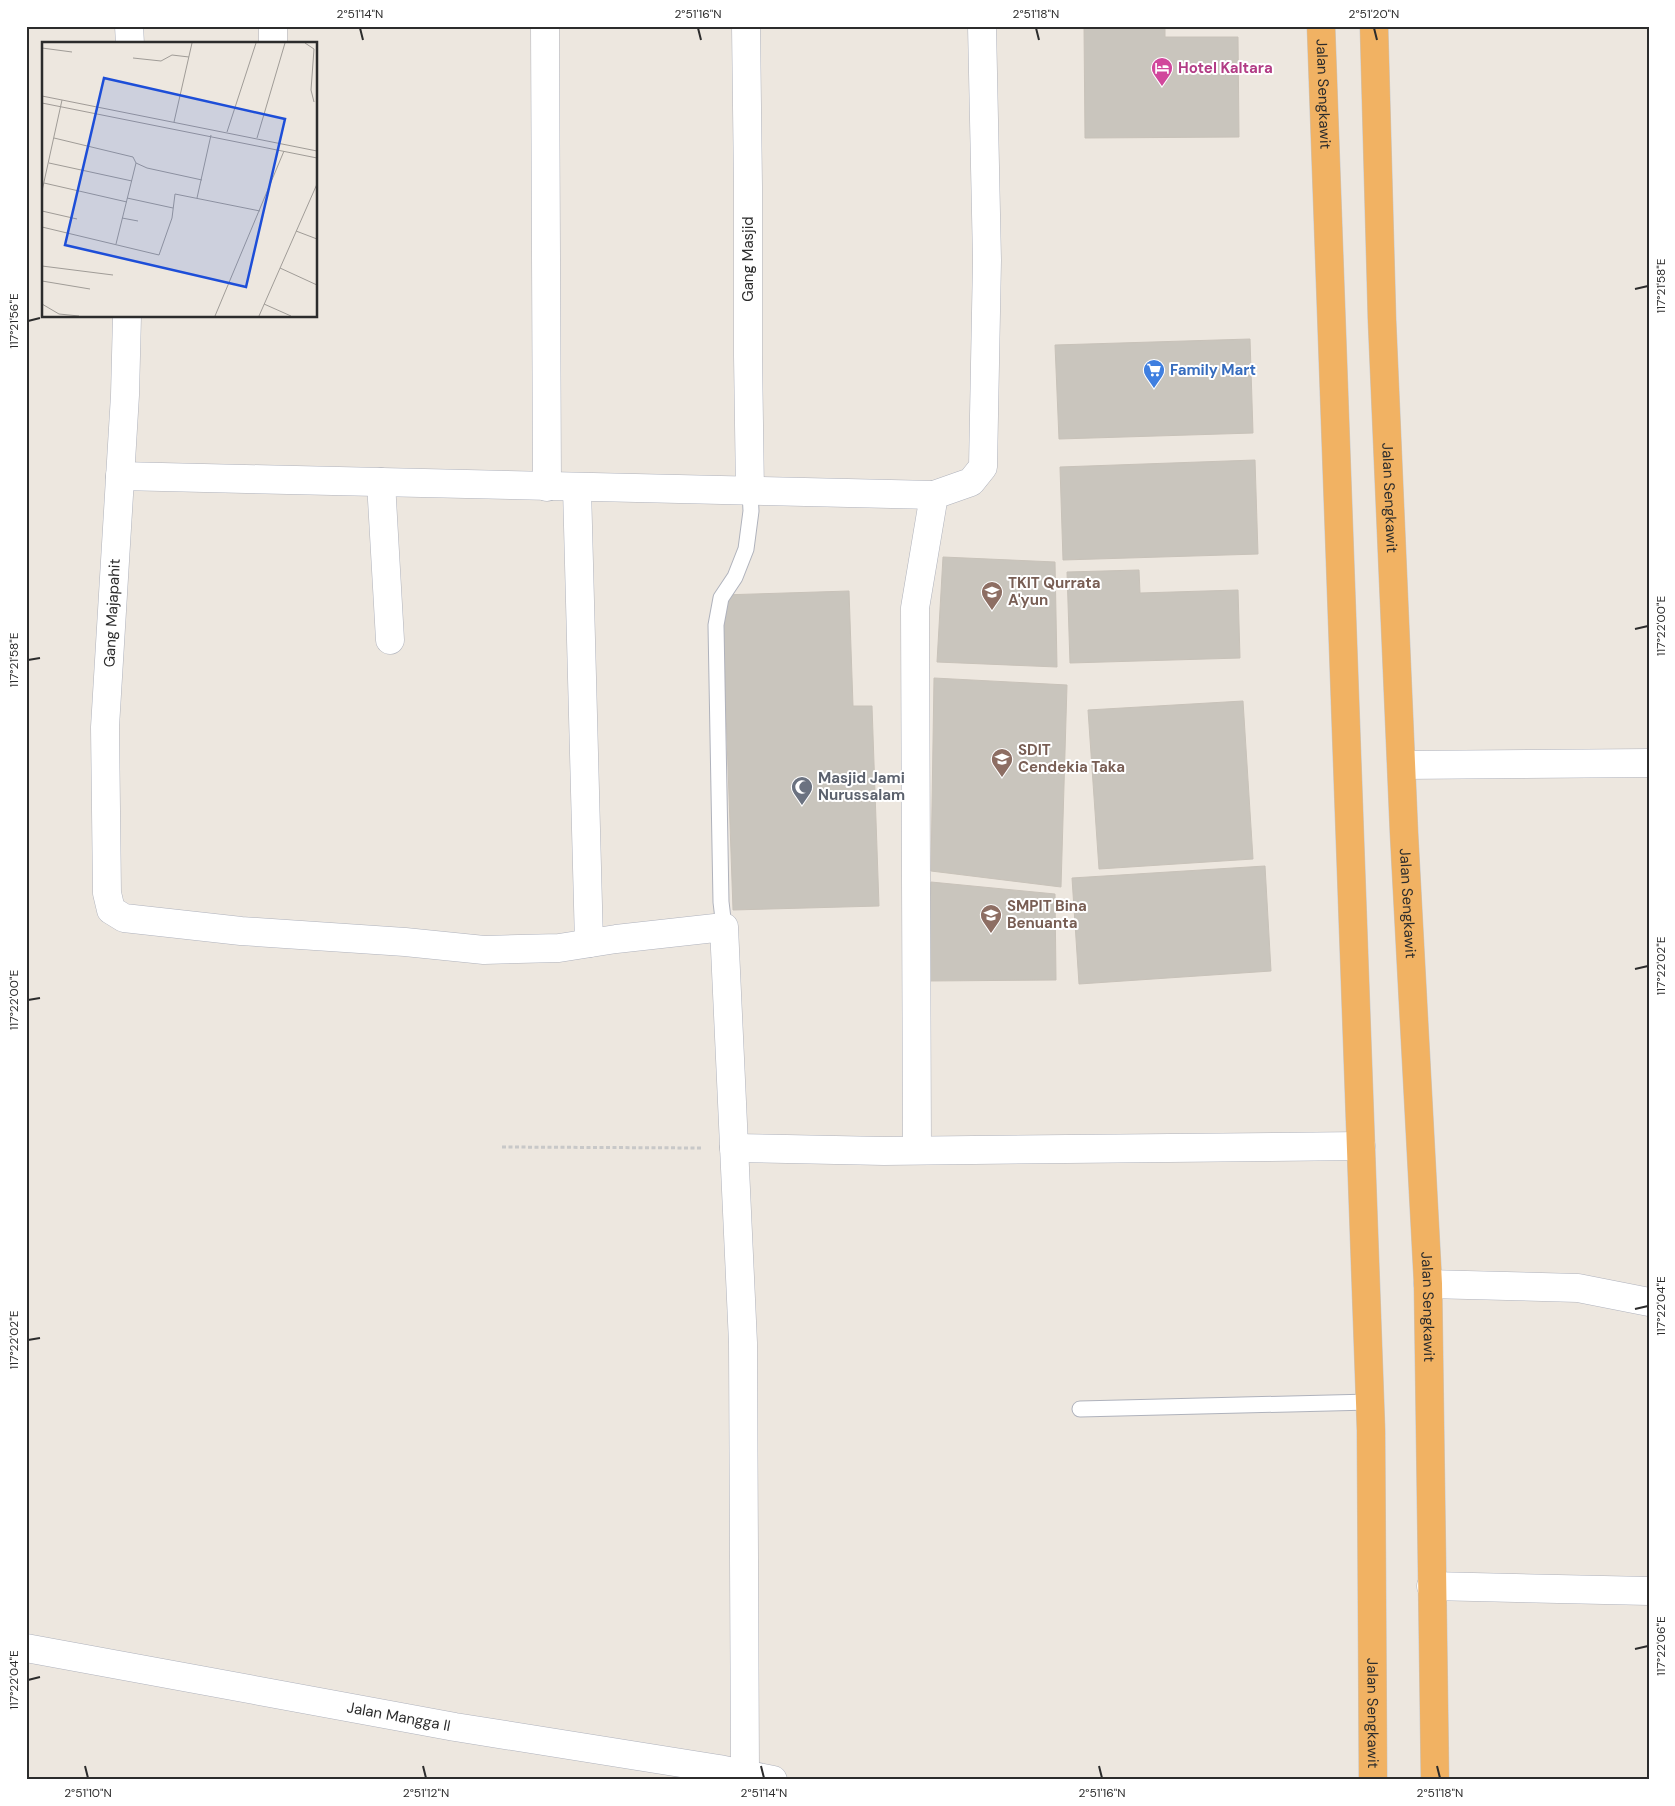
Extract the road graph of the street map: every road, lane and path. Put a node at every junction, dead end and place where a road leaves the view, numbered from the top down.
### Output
1 (129, 26) edge
2 (273, 26) edge
3 (546, 26) edge
4 (746, 26) edge
5 (982, 26) edge
6 (1321, 26) edge
7 (1374, 26) edge
8 (130, 42) edge
9 (273, 42) edge
10 (126, 318) edge
11 (120, 476) junction
12 (381, 482) junction
13 (547, 487) junction
14 (577, 488) junction
15 (750, 492) junction
16 (934, 495) junction
17 (390, 640) dead end
18 (1649, 763) edge
19 (1402, 765) junction
20 (724, 927) junction
21 (589, 943) junction
22 (1361, 1146) junction
23 (502, 1147) dead end
24 (734, 1148) junction
25 (917, 1150) junction
26 (1428, 1284) junction
27 (1649, 1302) edge
28 (1370, 1402) junction
29 (1080, 1409) dead end
30 (1431, 1586) junction
31 (1649, 1591) edge
32 (26, 1648) edge
33 (745, 1774) junction
34 (773, 1780) edge
35 (1373, 1780) edge
36 (1435, 1780) edge

1 - 8 street
2 - 9 street
3 - 13 street
4 - 15 street, Gang Masjid
5 - 16 street
6 - 22 highway, Jalan Sengkawit
7 - 19 highway, Jalan Sengkawit
10 - 11 street, Gang Majapahit
11 - 12 street
11 - 21 street, Gang Majapahit
12 - 13 street
12 - 17 street
13 - 14 street
14 - 15 street
14 - 21 street
15 - 16 street
15 - 20 lane
16 - 25 street
18 - 19 street
19 - 26 highway, Jalan Sengkawit
20 - 21 street
20 - 24 street
22 - 25 street
22 - 28 highway, Jalan Sengkawit
23 - 24 path
24 - 25 street
24 - 33 street
26 - 27 street
26 - 30 highway, Jalan Sengkawit
28 - 29 lane
28 - 35 highway, Jalan Sengkawit
30 - 31 street
30 - 36 highway, Jalan Sengkawit
32 - 33 street, Jalan Mangga II
33 - 34 street, Jalan Mangga II

